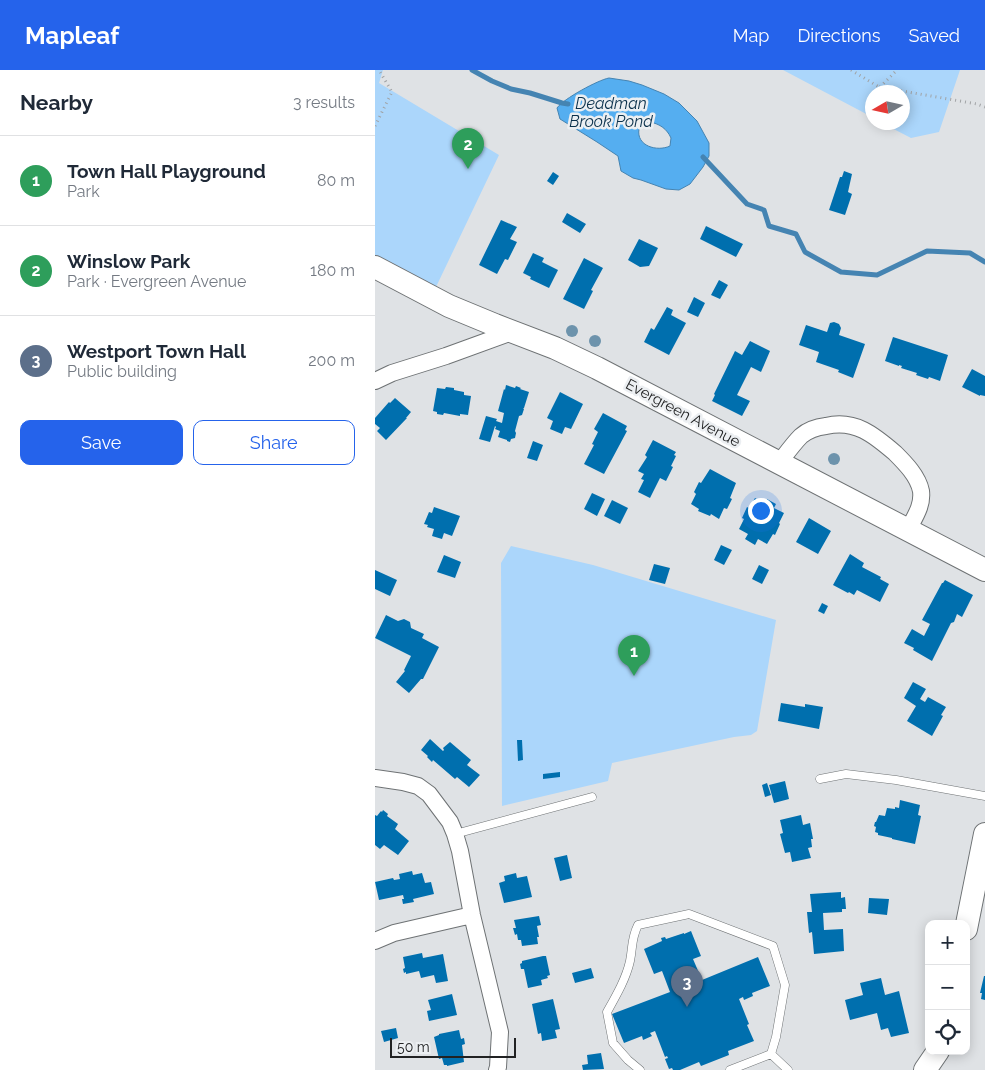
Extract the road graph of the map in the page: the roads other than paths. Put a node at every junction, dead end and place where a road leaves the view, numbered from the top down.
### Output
1 (375, 267) edge
2 (512, 332) junction
3 (375, 381) edge
4 (779, 463) junction
5 (907, 530) junction
6 (985, 570) edge
7 (375, 778) edge
8 (819, 779) dead end
9 (985, 796) edge
10 (592, 797) dead end
11 (455, 834) junction
12 (985, 834) edge
13 (472, 915) junction
14 (968, 920) edge
15 (375, 941) edge
16 (771, 1054) junction
17 (935, 1055) edge
18 (497, 1070) edge
19 (640, 1070) edge
20 (730, 1070) edge
21 (788, 1070) edge
22 (925, 1070) edge

1 - 2 main road, Evergreen Avenue
2 - 3 street
2 - 4 main road, Evergreen Avenue
4 - 5 main road, Evergreen Avenue
4 - 5 street
5 - 6 main road, Evergreen Avenue
7 - 11 street
8 - 9 lane
10 - 11 lane
11 - 13 street
12 - 14 main road
13 - 15 street
13 - 18 street
16 - 19 lane
16 - 20 lane
16 - 21 lane
17 - 22 main road

